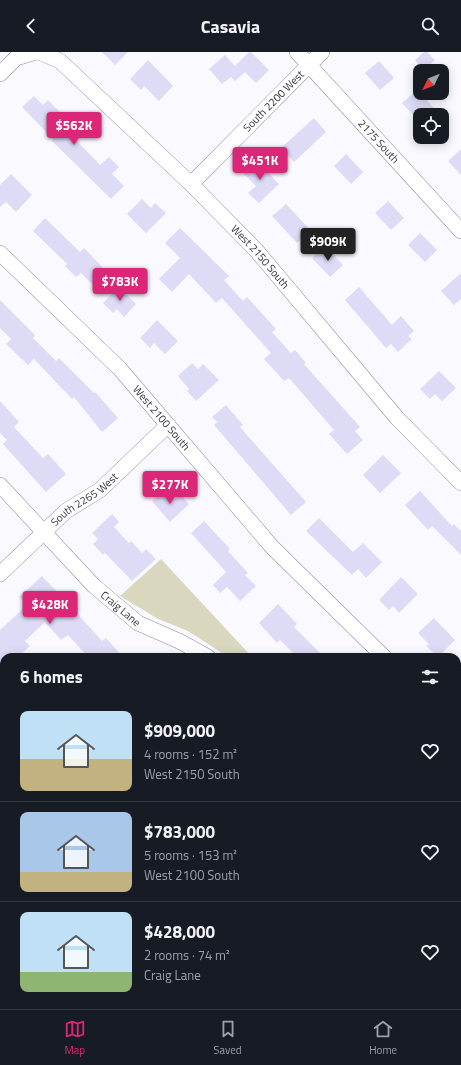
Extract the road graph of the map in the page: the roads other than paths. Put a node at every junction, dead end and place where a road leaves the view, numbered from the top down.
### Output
1 (38, 52) edge
2 (297, 52) edge
3 (322, 52) edge
4 (309, 65) junction
5 (0, 74) edge
6 (191, 184) junction
7 (461, 231) edge
8 (0, 253) edge
9 (168, 425) junction
10 (461, 483) edge
11 (0, 484) edge
12 (44, 532) junction
13 (0, 574) edge
14 (201, 653) edge
15 (380, 653) edge

1 - 5 street
1 - 6 street, West 2150 South
2 - 4 street, 2175 South
3 - 4 street, South 2200 West
4 - 6 street, South 2200 West
4 - 7 street, 2175 South
6 - 10 street, West 2150 South
8 - 9 street, West 2100 South
9 - 12 street, South 2265 West
9 - 15 street, West 2100 South
11 - 12 street, Craig Lane
12 - 13 street, South 2265 West
12 - 14 street, Craig Lane

